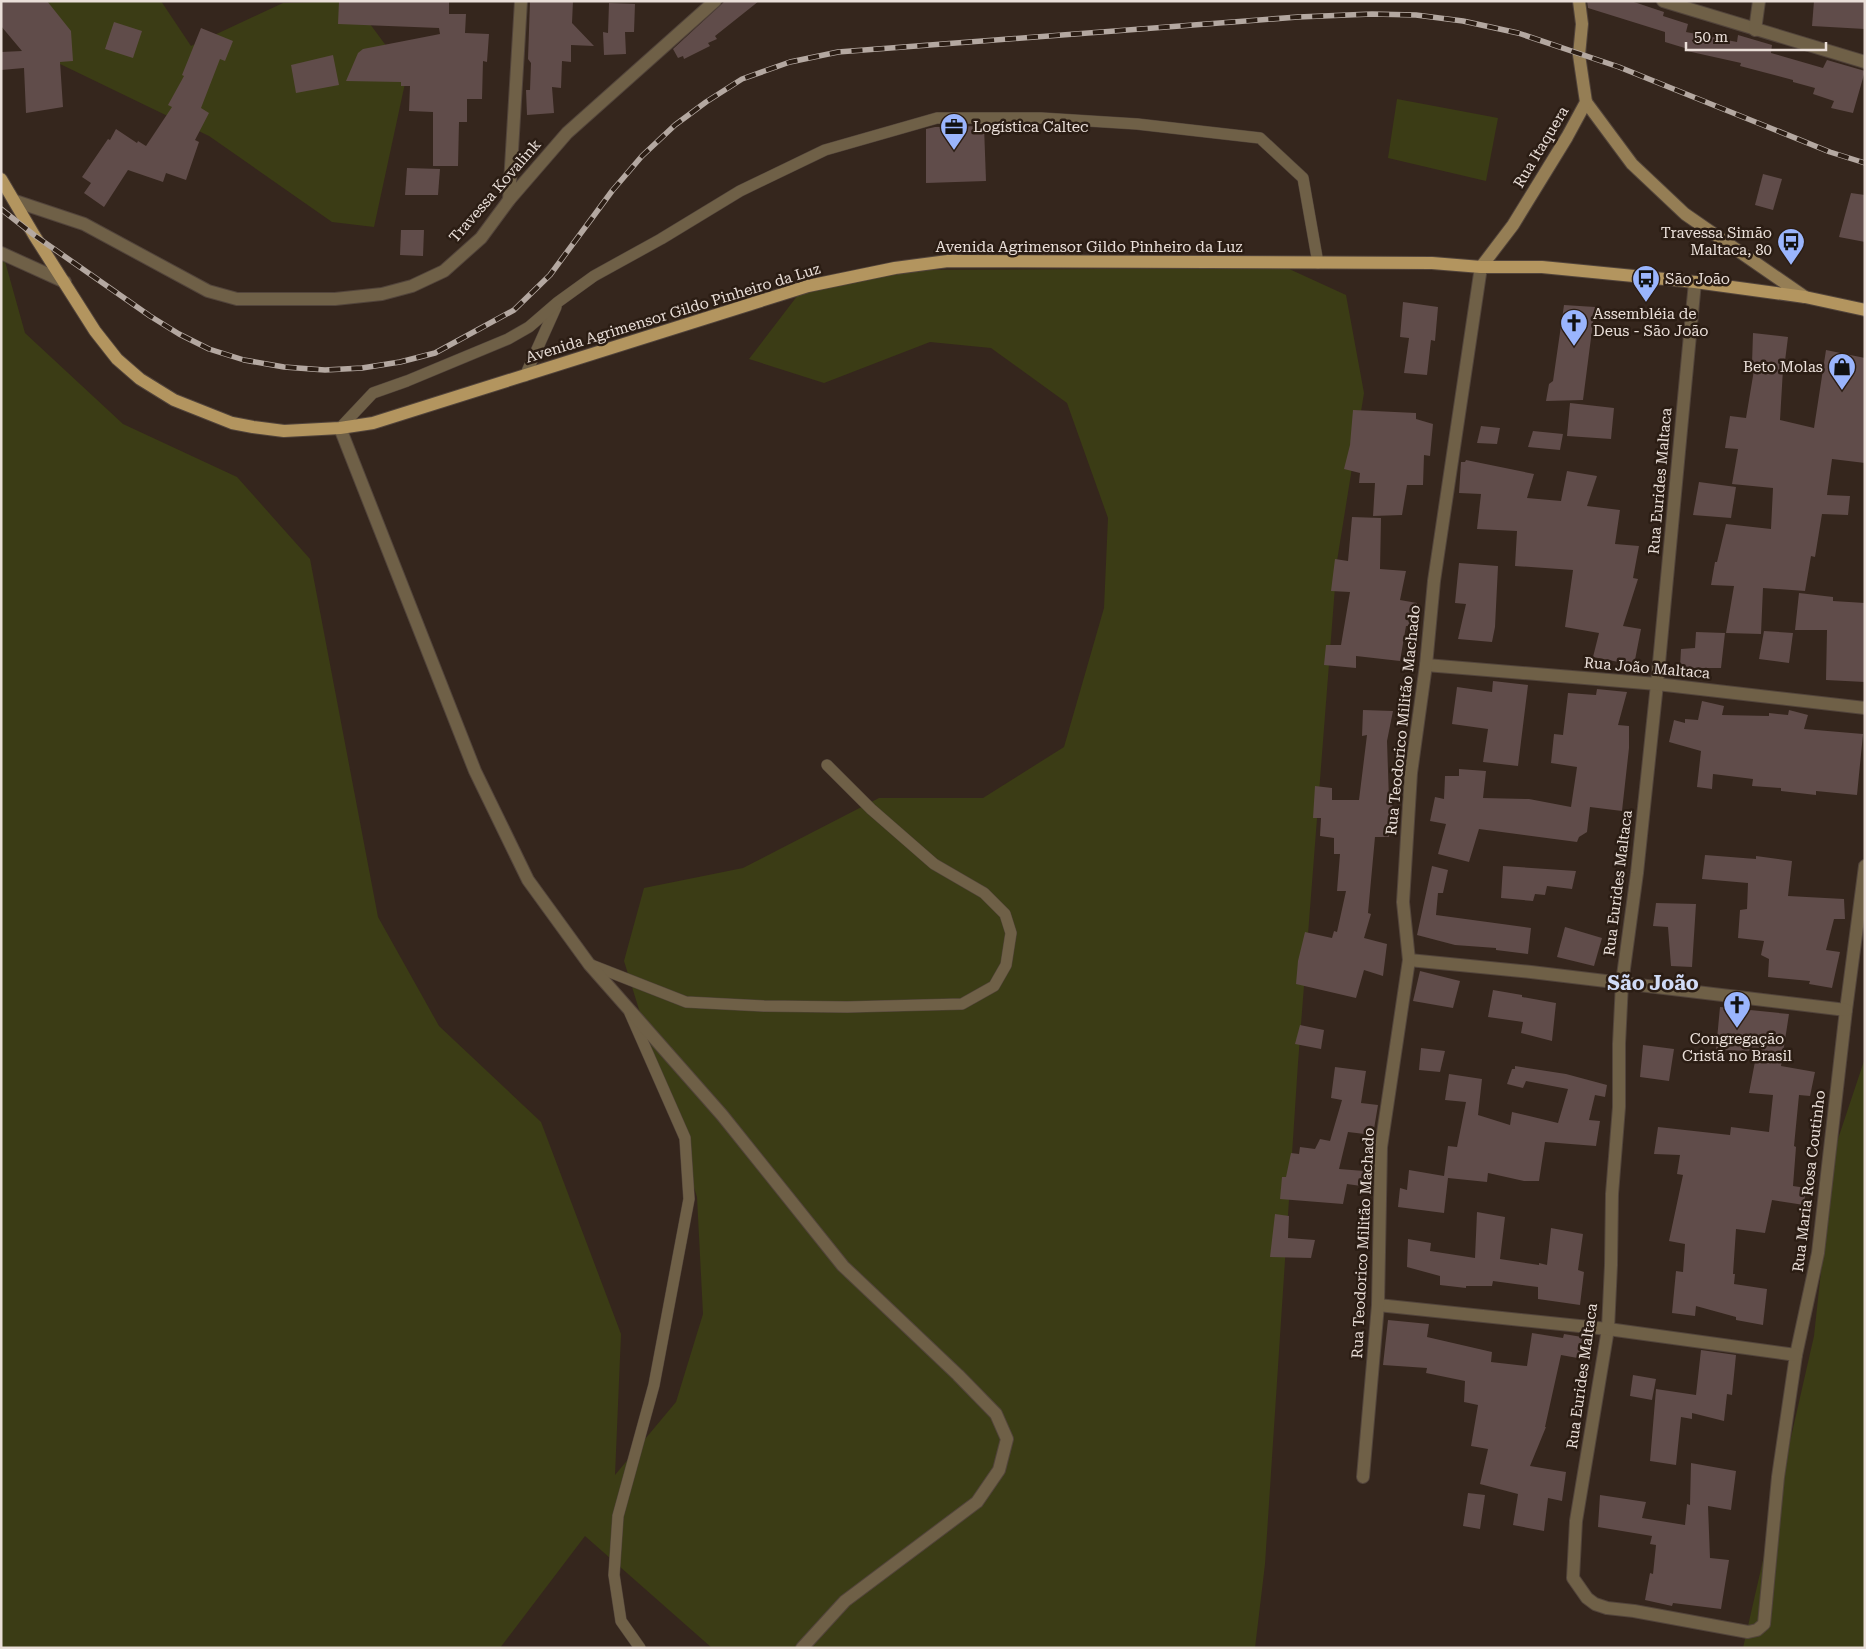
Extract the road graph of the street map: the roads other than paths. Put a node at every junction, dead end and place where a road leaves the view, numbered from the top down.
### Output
1 (521, 1) edge
2 (1579, 1) edge
3 (1663, 1) edge
4 (1759, 1) edge
5 (712, 4) edge
6 (1755, 30) junction
7 (1865, 62) edge
8 (1586, 102) junction
9 (1, 179) edge
10 (509, 200) junction
11 (15, 201) junction
12 (1, 253) edge
13 (1318, 263) junction
14 (1481, 267) junction
15 (65, 282) junction
16 (1695, 282) junction
17 (1805, 297) junction
18 (558, 302) junction
19 (1865, 310) edge
20 (525, 376) junction
21 (340, 428) junction
22 (1426, 665) junction
23 (1657, 684) junction
24 (1865, 708) edge
25 (827, 765) dead end
26 (1865, 866) edge
27 (1409, 960) junction
28 (588, 964) junction
29 (1622, 983) junction
30 (628, 1009) junction
31 (1846, 1010) junction
32 (1378, 1305) junction
33 (1608, 1329) junction
34 (1796, 1355) junction
35 (1363, 1477) dead end
36 (1766, 1618) joint
37 (640, 1648) edge
38 (802, 1648) edge

1 - 10 street
2 - 8 main road, Rua Itaquera
3 - 6 street
4 - 6 street
5 - 10 street, Travessa Kovalink
6 - 7 street
8 - 14 main road, Rua Itaquera
8 - 17 main road
9 - 11 main road, Avenida Agrimensor Gildo Pinheiro da Luz
10 - 11 street, Travessa Kovalink
11 - 15 main road, Avenida Agrimensor Gildo Pinheiro da Luz
12 - 15 street
13 - 14 main road, Avenida Agrimensor Gildo Pinheiro da Luz
13 - 18 lane
13 - 20 main road, Avenida Agrimensor Gildo Pinheiro da Luz
14 - 16 main road, Avenida Agrimensor Gildo Pinheiro da Luz
14 - 22 street, Rua Teodorico Militão Machado
15 - 21 main road, Avenida Agrimensor Gildo Pinheiro da Luz
16 - 17 main road, Avenida Agrimensor Gildo Pinheiro da Luz
16 - 23 street, Rua Eurides Maltaca
17 - 19 main road, Avenida Agrimensor Gildo Pinheiro da Luz
18 - 20 lane
18 - 21 lane
20 - 21 main road, Avenida Agrimensor Gildo Pinheiro da Luz
21 - 28 street
22 - 23 street, Rua João Maltaca
22 - 27 street, Rua Teodorico Militão Machado
23 - 24 street, Rua João Maltaca
23 - 29 street, Rua Eurides Maltaca
25 - 28 lane
26 - 31 street, Rua Maria Rosa Coutinho
27 - 29 street
27 - 32 street, Rua Teodorico Militão Machado
28 - 30 street
29 - 31 street
29 - 33 street, Rua Eurides Maltaca
30 - 37 lane
30 - 38 street
31 - 34 street, Rua Maria Rosa Coutinho
32 - 33 street
32 - 35 street, Rua Teodorico Militão Machado
33 - 34 street
33 - 36 street, Rua Eurides Maltaca
34 - 36 street, Rua Maria Rosa Coutinho

